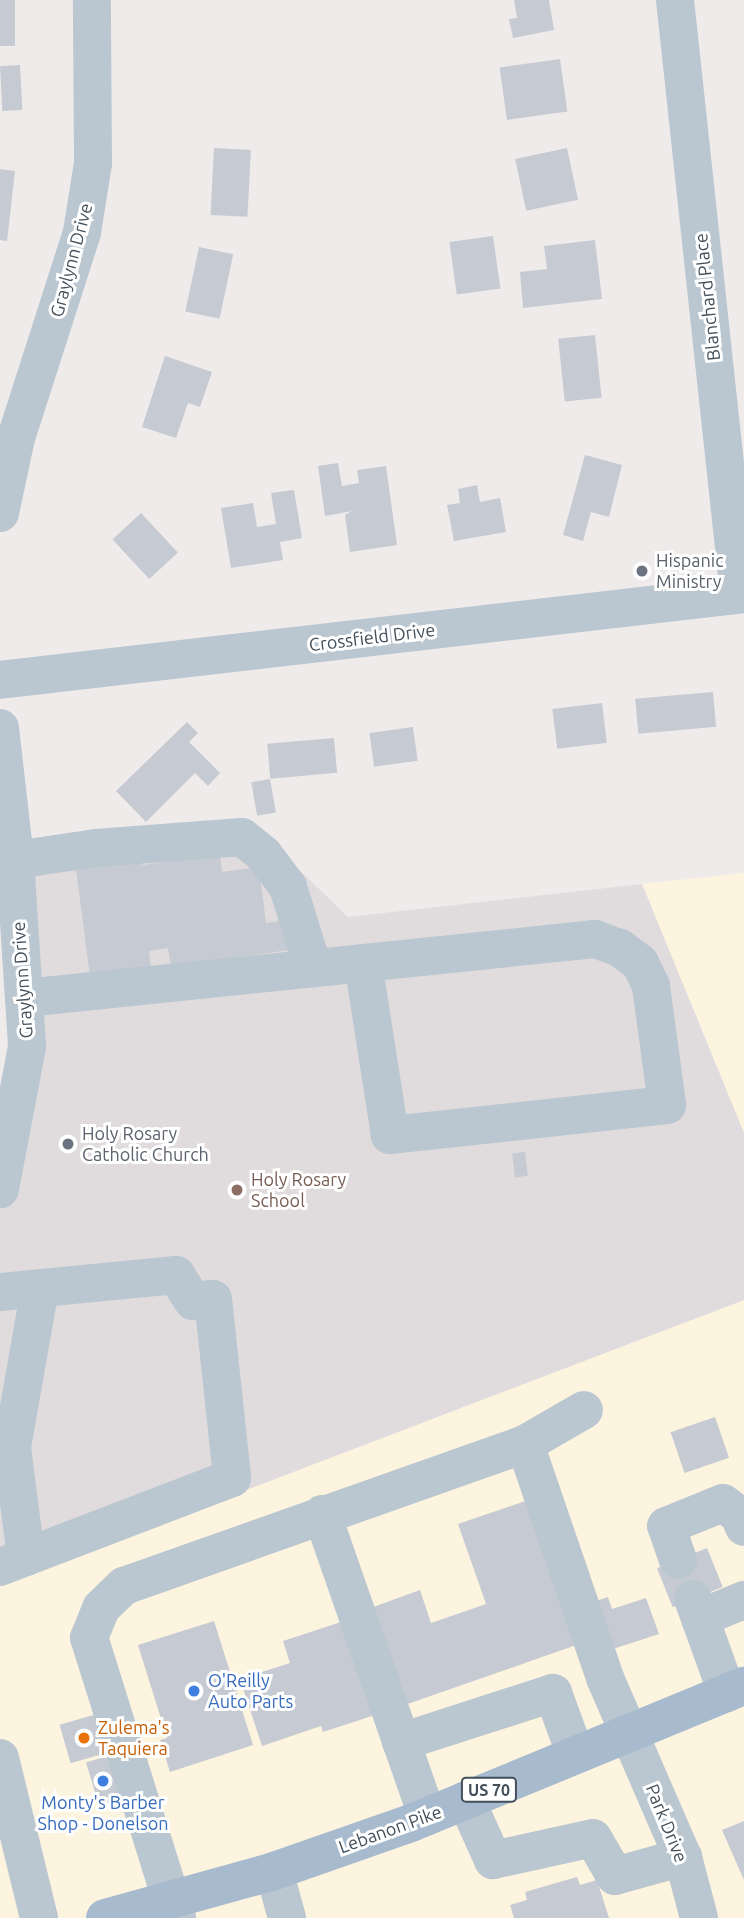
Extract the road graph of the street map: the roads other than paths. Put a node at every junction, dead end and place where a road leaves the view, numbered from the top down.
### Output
1 (92, 0) edge
2 (675, 0) edge
3 (0, 513) edge
4 (742, 594) edge
5 (0, 680) edge
6 (0, 728) edge
7 (15, 860) junction
8 (363, 963) junction
9 (313, 968) junction
10 (25, 998) junction
11 (0, 1189) edge
12 (40, 1289) junction
13 (0, 1292) edge
14 (584, 1409) dead end
15 (525, 1444) junction
16 (6, 1447) edge
17 (322, 1514) junction
18 (744, 1527) edge
19 (678, 1560) dead end
20 (13, 1562) edge
21 (744, 1600) edge
22 (735, 1690) edge
23 (628, 1730) junction
24 (401, 1742) junction
25 (575, 1754) junction
26 (0, 1758) edge
27 (466, 1800) junction
28 (427, 1816) junction
29 (683, 1857) junction
30 (274, 1871) junction
31 (174, 1909) edge
32 (38, 1918) edge
33 (105, 1918) edge
34 (287, 1918) edge
35 (699, 1918) edge

1 - 3 street, Graylynn Drive
2 - 4 street, Blanchard Place
4 - 5 street, Crossfield Drive
6 - 7 street, Graylynn Drive
7 - 9 street
7 - 10 street, Graylynn Drive
8 - 8 street
8 - 9 street
9 - 10 street
10 - 11 street, Graylynn Drive
12 - 13 street
12 - 16 street
12 - 20 street
14 - 15 street
15 - 17 street
15 - 23 street, Park Drive
16 - 20 street
17 - 24 street
17 - 31 street
18 - 19 street
21 - 22 street
22 - 23 main road, Lebanon Pike / US 70
23 - 25 main road, Lebanon Pike / US 70
23 - 29 street, Park Drive
24 - 25 street
24 - 28 street
25 - 27 main road, Lebanon Pike / US 70
26 - 32 street
27 - 28 main road, Lebanon Pike / US 70
27 - 29 street
28 - 30 main road, Lebanon Pike / US 70
29 - 35 street, Park Drive
30 - 31 main road, Lebanon Pike / US 70
30 - 34 street
31 - 33 main road, Lebanon Pike / US 70

